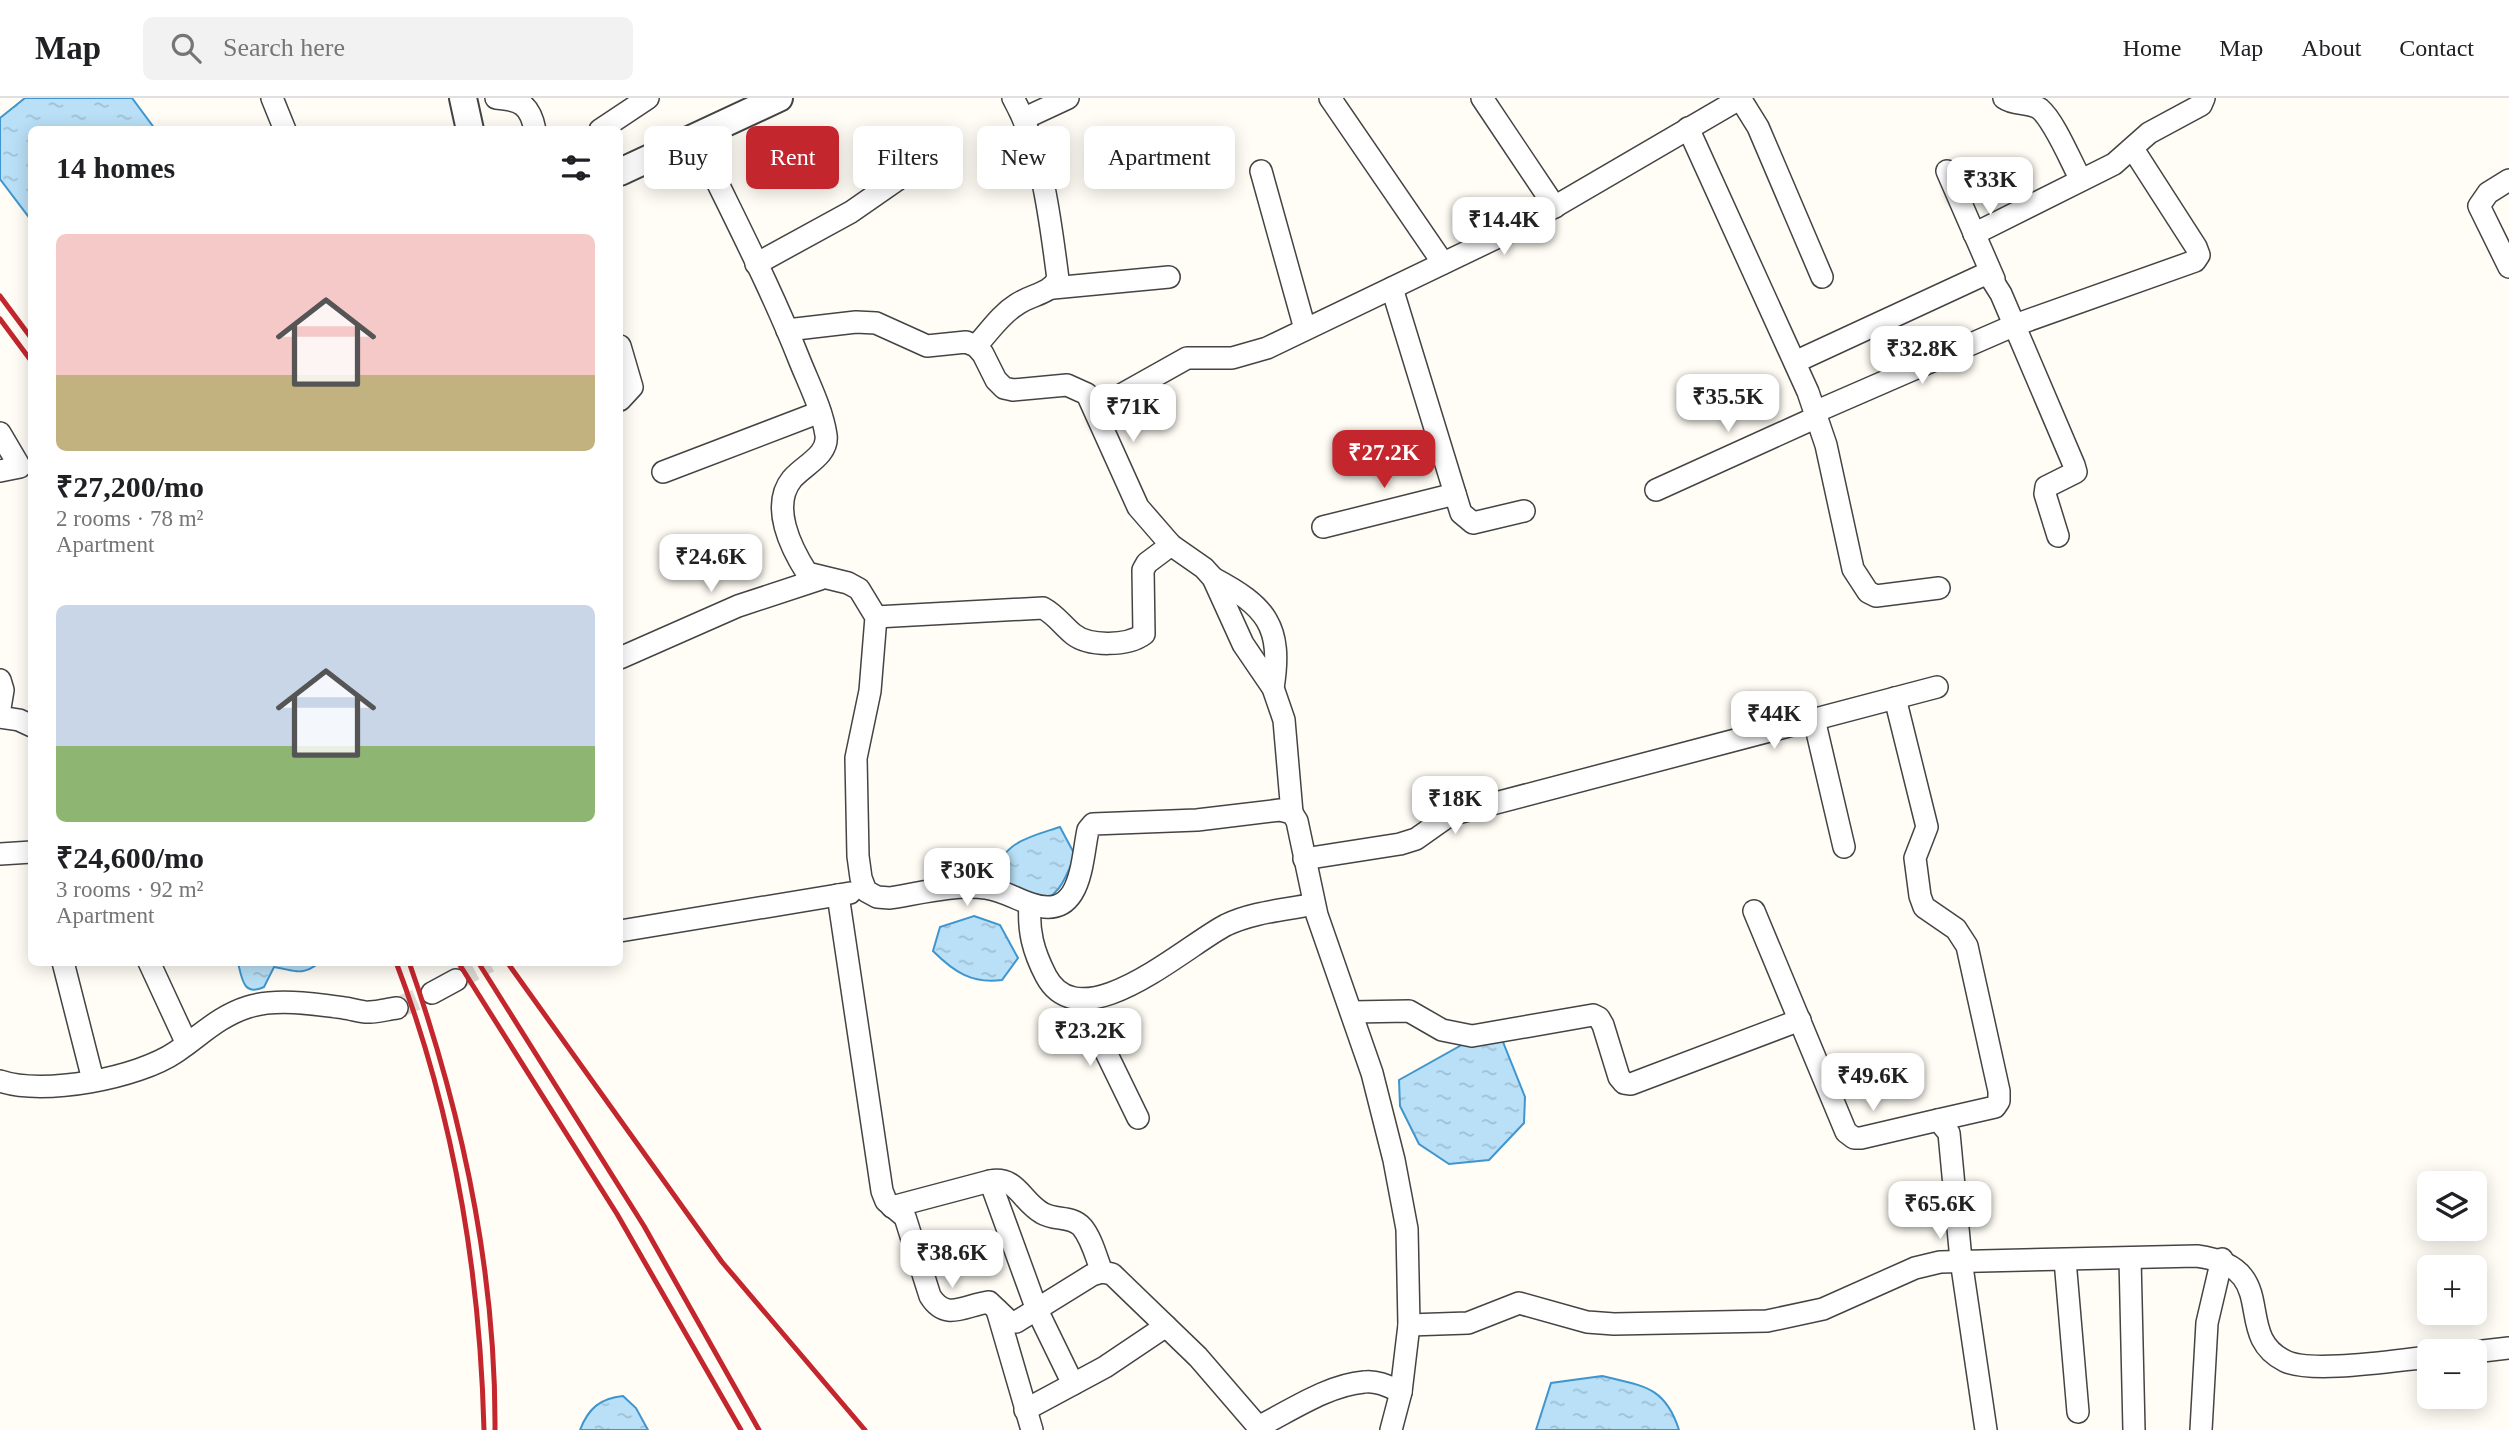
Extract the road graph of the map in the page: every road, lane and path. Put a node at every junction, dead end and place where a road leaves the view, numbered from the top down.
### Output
1 (272, 98) edge
2 (463, 98) edge
3 (496, 98) edge
4 (648, 98) edge
5 (779, 98) edge
6 (1013, 98) edge
7 (1068, 98) edge
8 (1330, 98) edge
9 (1482, 98) edge
10 (2004, 98) edge
11 (2204, 98) edge
12 (1742, 101) edge
13 (1025, 118) junction
14 (283, 126) edge
15 (469, 126) edge
16 (534, 126) edge
17 (606, 126) edge
18 (717, 126) edge
19 (1688, 128) junction
20 (2133, 149) junction
21 (644, 160) edge
22 (623, 171) edge
23 (1261, 171) dead end
24 (1947, 171) dead end
25 (2081, 180) junction
26 (2509, 180) edge
27 (720, 189) edge
28 (884, 189) edge
29 (1555, 207) junction
30 (1974, 234) junction
31 (1443, 263) junction
32 (756, 264) junction
33 (2509, 267) edge
34 (1169, 277) dead end
35 (1822, 277) dead end
36 (1994, 279) junction
37 (1053, 288) junction
38 (1392, 288) junction
39 (2015, 325) junction
40 (1305, 329) junction
41 (787, 330) junction
42 (976, 346) junction
43 (623, 356) edge
44 (1795, 362) junction
45 (623, 397) edge
46 (1096, 409) junction
47 (820, 412) junction
48 (1816, 415) junction
49 (0, 433) edge
50 (0, 471) edge
51 (663, 472) dead end
52 (1656, 490) dead end
53 (1455, 494) junction
54 (1524, 512) dead end
55 (1323, 527) dead end
56 (2058, 536) dead end
57 (1171, 545) junction
58 (1213, 578) junction
59 (820, 579) junction
60 (1939, 588) dead end
61 (876, 617) junction
62 (623, 657) edge
63 (0, 680) edge
64 (1937, 687) dead end
65 (1273, 688) junction
66 (1895, 698) junction
67 (0, 708) edge
68 (0, 717) edge
69 (1814, 719) junction
70 (28, 724) edge
71 (1292, 813) junction
72 (1844, 847) dead end
73 (28, 852) edge
74 (0, 854) edge
75 (1304, 859) junction
76 (866, 891) junction
77 (838, 895) junction
78 (1030, 904) junction
79 (1314, 904) junction
80 (1754, 911) dead end
81 (623, 931) edge
82 (63, 966) edge
83 (151, 966) edge
84 (456, 980) tunnel mouth
85 (432, 993) tunnel mouth
86 (1081, 1000) junction
87 (397, 1008) tunnel mouth
88 (1352, 1012) junction
89 (1800, 1020) junction
90 (187, 1044) junction
91 (93, 1080) junction
92 (0, 1081) edge
93 (1138, 1118) dead end
94 (1938, 1120) junction
95 (989, 1181) junction
96 (892, 1207) junction
97 (2130, 1258) junction
98 (2222, 1259) junction
99 (1961, 1260) junction
100 (2065, 1260) junction
101 (1102, 1272) junction
102 (996, 1308) junction
103 (1037, 1310) junction
104 (1409, 1325) junction
105 (1166, 1326) junction
106 (2509, 1348) edge
107 (2487, 1351) edge
108 (2417, 1358) edge
109 (1073, 1384) junction
110 (1401, 1392) junction
111 (2078, 1412) dead end
112 (1028, 1420) edge
113 (1260, 1429) edge
114 (1391, 1430) edge
115 (1986, 1430) edge
116 (2134, 1430) edge
117 (2201, 1430) edge

1 - 14 street
2 - 15 street
3 - 16 street
4 - 17 street
5 - 18 street
6 - 13 street
7 - 13 street
8 - 31 street
9 - 29 street
10 - 25 street
11 - 20 street
12 - 19 street
12 - 35 street
13 - 37 street
19 - 29 street
19 - 44 street
20 - 25 street
20 - 39 street
21 - 22 street
23 - 40 street
24 - 30 street
25 - 30 street
26 - 33 street
27 - 32 street
28 - 32 street
29 - 31 street
30 - 36 street
31 - 38 street
32 - 41 street
34 - 37 street
36 - 39 street
36 - 44 street
37 - 42 street
38 - 40 street
38 - 53 street
39 - 48 street
39 - 56 street
40 - 46 street
41 - 42 street
41 - 47 street
42 - 46 street
43 - 45 street
44 - 48 street
46 - 57 street
47 - 51 street
47 - 59 street
48 - 52 street
48 - 60 street
49 - 50 street
53 - 54 street
53 - 55 street
57 - 58 street
57 - 61 street
58 - 65 street
58 - 65 street
59 - 61 street
59 - 62 street
61 - 76 street
63 - 67 street
64 - 66 street
65 - 71 street
66 - 69 street
66 - 94 street
68 - 70 street
69 - 72 street
69 - 75 street
71 - 75 street
71 - 78 street
73 - 74 street
75 - 79 street
76 - 77 street
76 - 78 street
77 - 81 street
77 - 96 street
78 - 86 street
79 - 86 street
79 - 88 street
80 - 89 street
82 - 91 street
83 - 90 street
84 - 85 street
86 - 93 street
87 - 90 street
88 - 89 street
88 - 104 street
89 - 94 street
90 - 91 street
91 - 92 street
94 - 99 street
95 - 96 street
95 - 101 street
95 - 103 street
96 - 102 street
97 - 98 street
97 - 100 street
97 - 116 street
98 - 108 street
98 - 117 street
99 - 100 street
99 - 104 street
99 - 115 street
100 - 111 street
101 - 103 street
101 - 105 street
102 - 103 street
102 - 112 street
103 - 109 street
104 - 110 street
105 - 109 street
105 - 113 street
106 - 107 street
109 - 112 street
110 - 113 street
110 - 114 street

